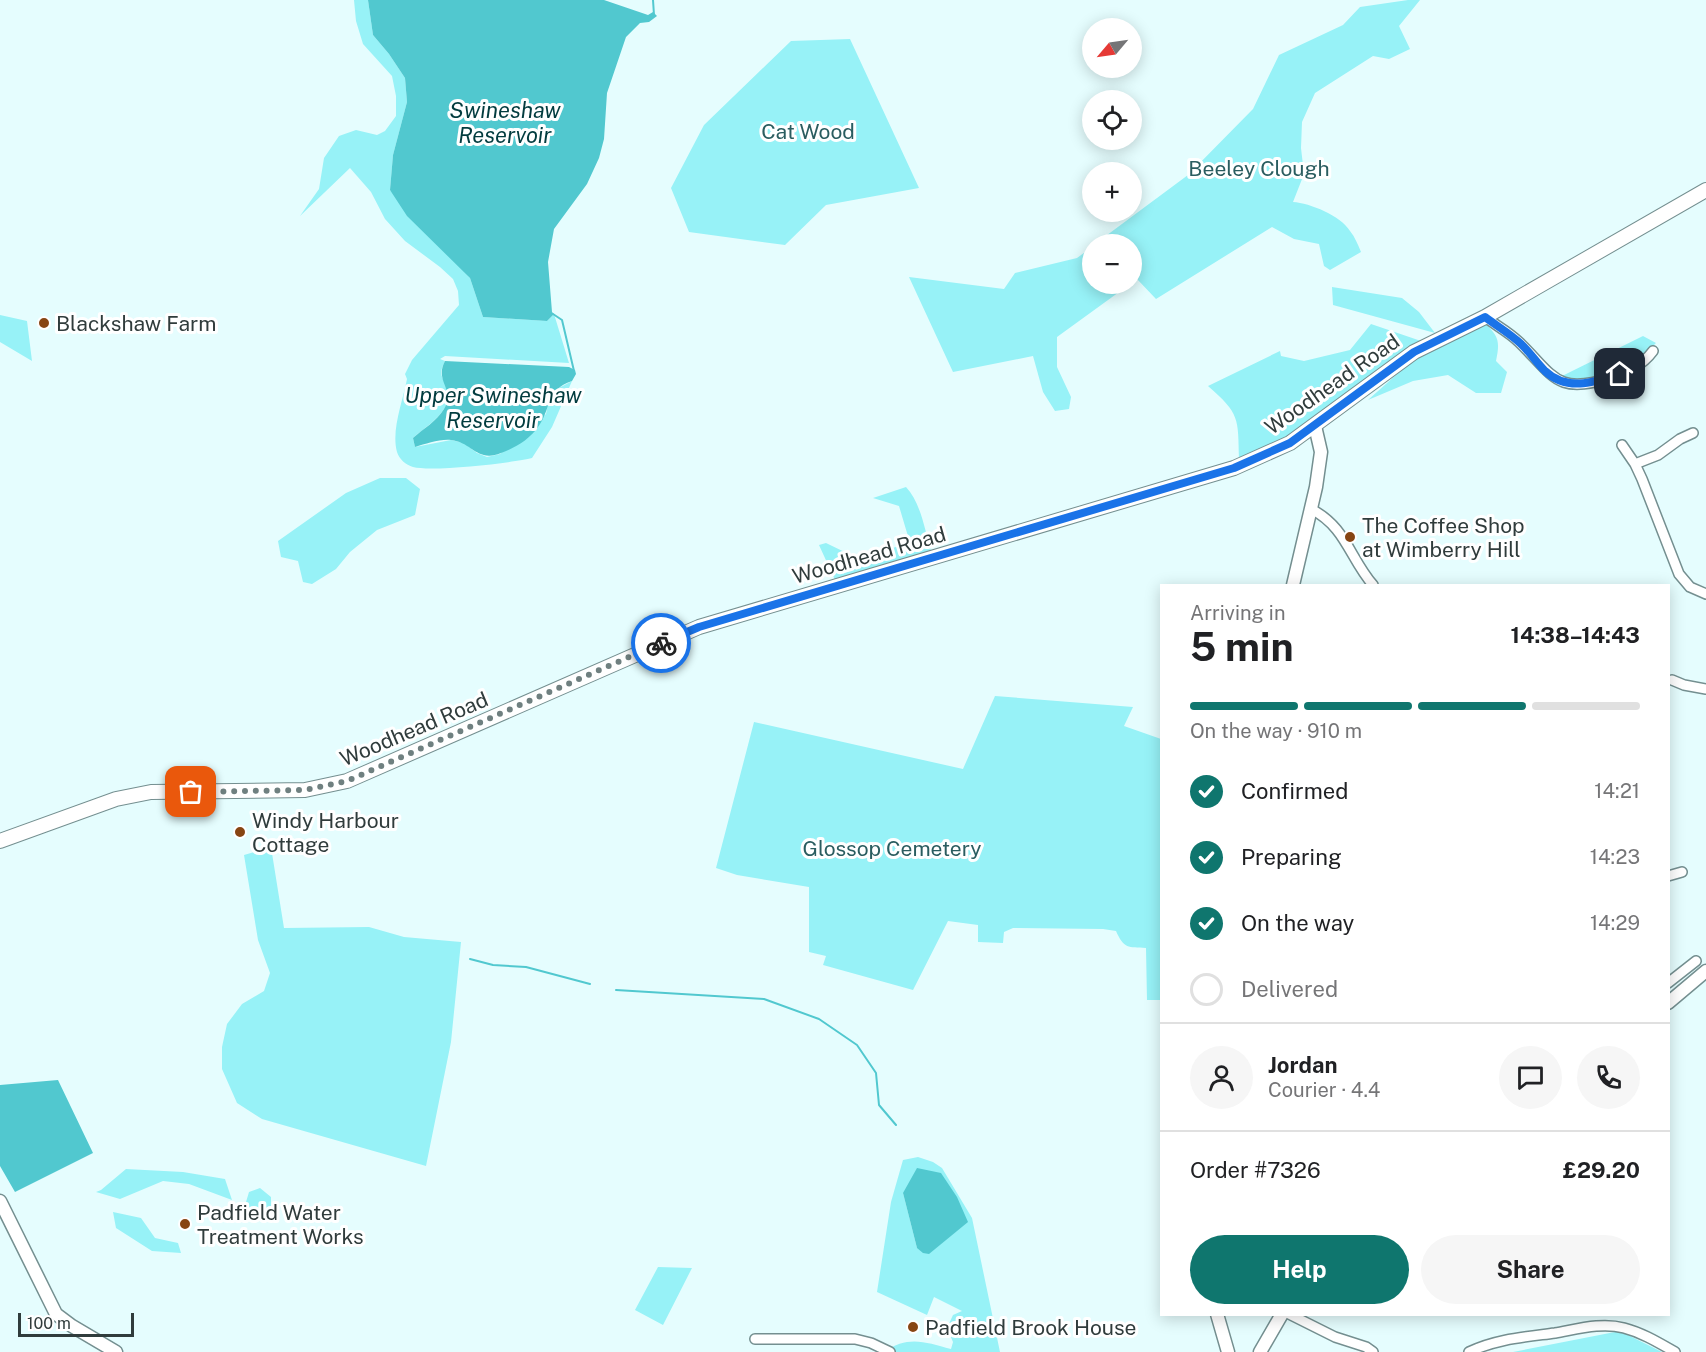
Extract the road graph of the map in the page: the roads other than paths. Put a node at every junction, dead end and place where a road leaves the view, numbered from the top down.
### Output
1 (1706, 190) edge
2 (1485, 317) junction
3 (1653, 351) dead end
4 (1315, 426) junction
5 (1693, 433) dead end
6 (1622, 445) dead end
7 (1635, 464) junction
8 (1311, 509) junction
9 (1293, 584) edge
10 (1372, 584) edge
11 (1706, 594) edge
12 (1672, 680) dead end
13 (1706, 689) edge
14 (0, 841) edge
15 (1682, 872) dead end
16 (1670, 875) edge
17 (1696, 961) dead end
18 (1685, 970) junction
19 (1706, 971) edge
20 (1670, 981) edge
21 (1694, 981) junction
22 (1670, 1001) edge
23 (0, 1201) edge
24 (4, 1217) edge
25 (1218, 1316) edge
26 (1280, 1316) edge
27 (1293, 1316) edge
28 (755, 1339) dead end
29 (116, 1352) edge
30 (891, 1352) edge
31 (1228, 1352) edge
32 (1260, 1352) edge
33 (1373, 1352) edge
34 (1468, 1352) edge
35 (1675, 1352) edge

1 - 2 main road, Woodhead Road
2 - 3 street
2 - 4 main road, Woodhead Road
4 - 8 street
4 - 14 main road, Woodhead Road
5 - 7 street
6 - 7 street
7 - 11 street
8 - 9 street
8 - 10 street
12 - 13 street
15 - 16 street
17 - 18 street
18 - 20 street
18 - 21 street
19 - 21 street
21 - 22 street
23 - 24 street
24 - 29 street
25 - 31 street
26 - 32 street
27 - 33 street
28 - 30 street
34 - 35 street

